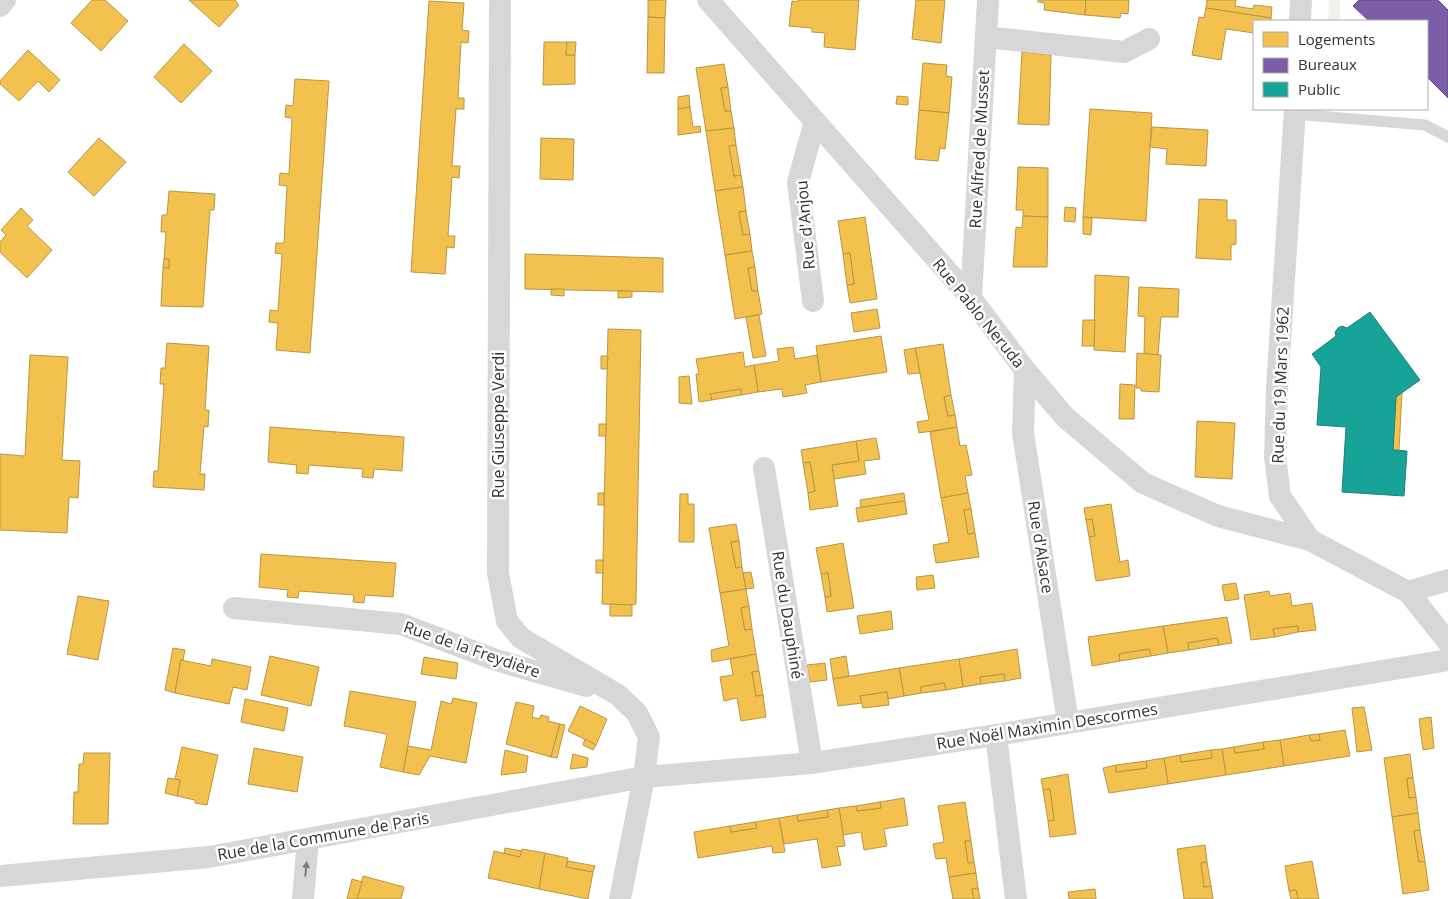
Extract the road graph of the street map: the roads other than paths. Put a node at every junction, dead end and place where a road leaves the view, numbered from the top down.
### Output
1 (6, 0) edge
2 (500, 0) edge
3 (708, 0) edge
4 (988, 0) edge
5 (1301, 0) edge
6 (0, 6) edge
7 (1300, 20) edge
8 (986, 37) junction
9 (1148, 39) dead end
10 (1294, 112) edge
11 (815, 121) junction
12 (1448, 137) edge
13 (971, 298) junction
14 (814, 301) dead end
15 (1025, 370) junction
16 (764, 468) dead end
17 (1310, 540) junction
18 (1448, 580) edge
19 (1408, 592) junction
20 (234, 608) dead end
21 (1448, 642) edge
22 (1448, 660) edge
23 (618, 695) junction
24 (1068, 722) junction
25 (996, 735) junction
26 (812, 763) junction
27 (644, 777) junction
28 (308, 839) junction
29 (0, 876) edge
30 (303, 899) edge
31 (620, 899) edge
32 (1016, 899) edge

1 - 6 street
2 - 23 street, Rue Giuseppe Verdi
3 - 11 street, Rue Pablo Neruda
4 - 8 street, Rue Alfred de Musset
5 - 7 street
8 - 9 street
8 - 13 street, Rue Alfred de Musset
10 - 12 lane
10 - 17 street, Rue du 19 Mars 1962
11 - 13 street, Rue Pablo Neruda
11 - 14 street, Rue d'Anjou
13 - 15 street, Rue Pablo Neruda
15 - 17 street, Rue Pablo Neruda
15 - 24 street, Rue d'Alsace
16 - 26 street, Rue du Dauphiné
17 - 19 street, Rue du 19 Mars 1962
18 - 19 street
19 - 21 street
20 - 23 street, Rue de la Freydière
22 - 24 street, Rue Noël Maximin Descormes
23 - 27 street, Rue Giuseppe Verdi
24 - 25 street, Rue Noël Maximin Descormes
25 - 26 street, Rue Noël Maximin Descormes
25 - 32 street
26 - 27 street, Rue Noël Maximin Descormes
27 - 28 street, Rue de la Commune de Paris
27 - 31 street, Rue Giuseppe Verdi
28 - 29 street, Rue de la Commune de Paris
30 -> 28 street

